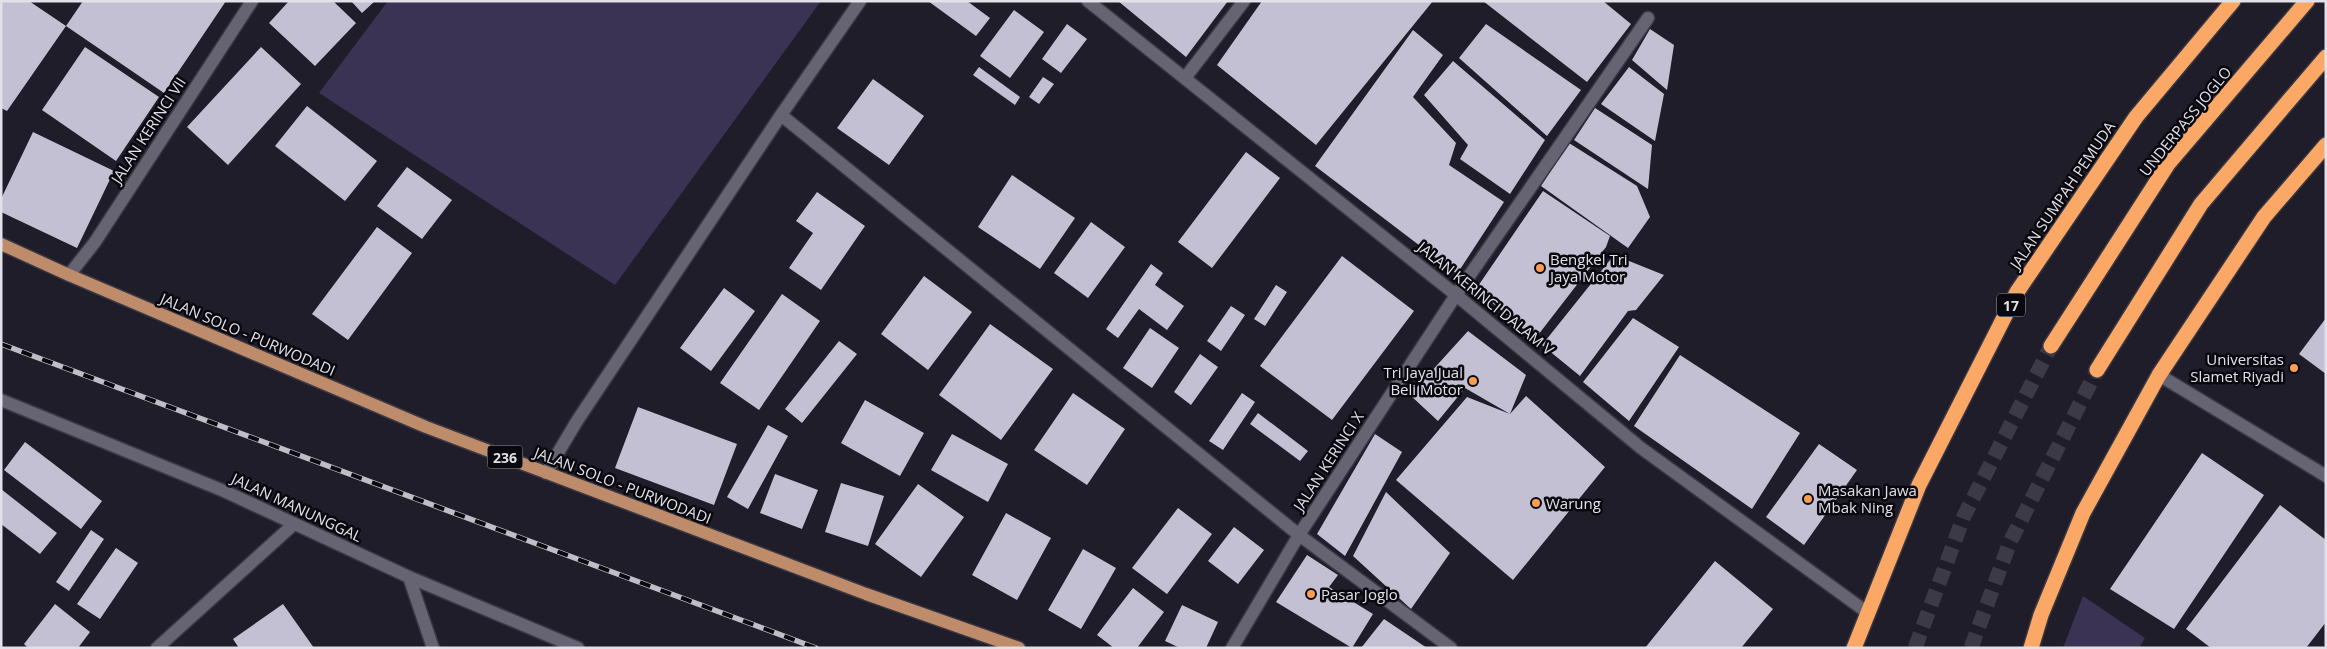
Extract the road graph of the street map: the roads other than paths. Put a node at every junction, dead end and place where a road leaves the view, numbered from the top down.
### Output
1 (252, 1) edge
2 (860, 1) edge
3 (1088, 1) edge
4 (1244, 1) edge
5 (2233, 1) edge
6 (2307, 1) edge
7 (1648, 18) dead end
8 (2326, 57) edge
9 (1185, 78) junction
10 (781, 115) junction
11 (2326, 145) edge
12 (1, 244) edge
13 (69, 275) junction
14 (1456, 295) junction
15 (2051, 346) tunnel mouth
16 (2097, 370) tunnel mouth
17 (2159, 375) junction
18 (2, 402) edge
19 (546, 473) junction
20 (2326, 476) edge
21 (294, 524) junction
22 (1299, 535) junction
23 (409, 577) junction
24 (1868, 613) junction
25 (157, 648) edge
26 (433, 648) edge
27 (578, 648) edge
28 (1018, 648) edge
29 (1232, 648) edge
30 (1451, 648) edge
31 (1854, 648) edge
32 (2032, 648) edge

1 - 13 street, JALAN KERINCI VII
2 - 10 street
3 - 9 street, JALAN KERINCI DALAM V
4 - 9 street
5 - 24 highway, JALAN SUMPAH PEMUDA / 17
6 - 15 highway, UNDERPASS JOGLO
7 - 14 street, JALAN KERINCI X
8 - 16 highway
9 - 14 street, JALAN KERINCI DALAM V
10 - 19 street
10 - 22 street
11 - 17 highway
12 - 13 main road, JALAN SOLO - PURWODADI / 236
13 - 19 main road, JALAN SOLO - PURWODADI / 236
14 - 22 street, JALAN KERINCI X
14 - 24 street, JALAN KERINCI DALAM V
17 - 20 street
17 - 32 highway
18 - 21 street, JALAN MANUNGGAL
19 - 28 main road, JALAN SOLO - PURWODADI / 236
21 - 23 street, JALAN MANUNGGAL
21 - 25 street
22 - 29 street, JALAN KERINCI X
22 - 30 street
23 - 26 street
23 - 27 street, JALAN MANUNGGAL
24 - 31 highway, JALAN SUMPAH PEMUDA / 17

